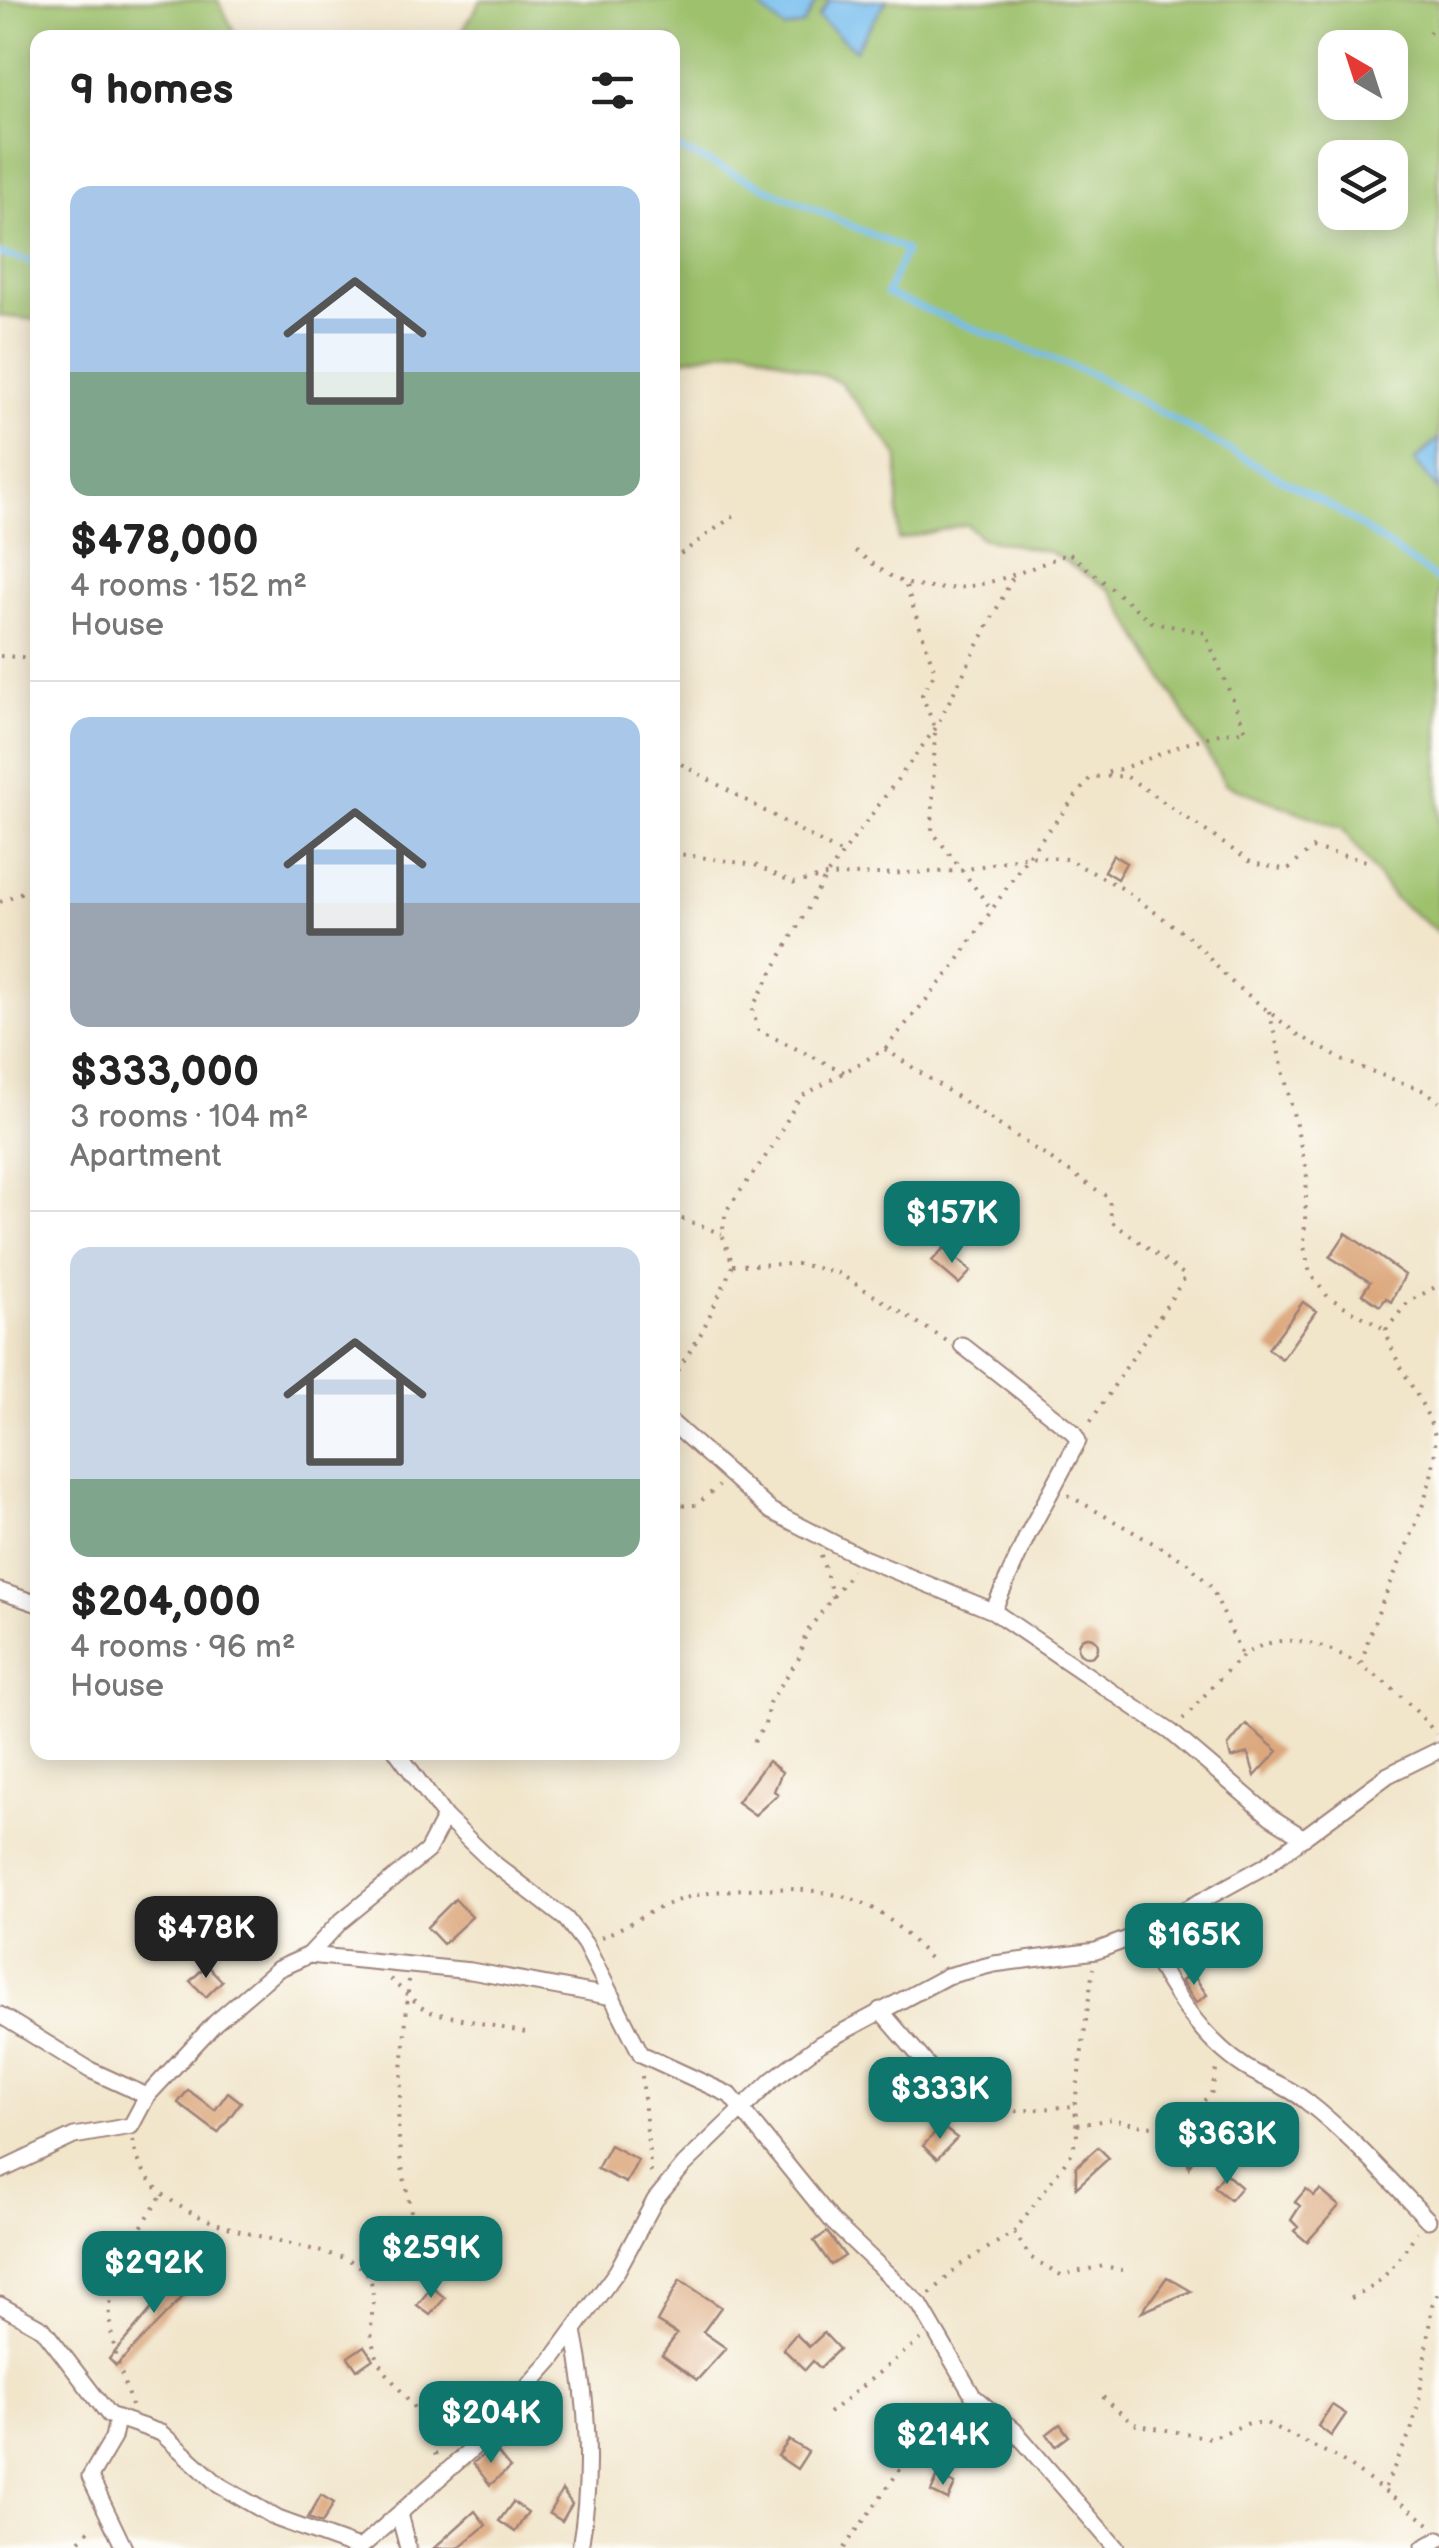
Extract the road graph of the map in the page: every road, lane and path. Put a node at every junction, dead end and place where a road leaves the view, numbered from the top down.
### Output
1 (1439, 22) edge
2 (1429, 33) dead end
3 (739, 512) dead end
4 (855, 551) dead end
5 (680, 554) edge
6 (1014, 576) junction
7 (905, 584) junction
8 (0, 656) edge
9 (30, 658) edge
10 (935, 729) junction
11 (680, 763) edge
12 (1091, 776) junction
13 (680, 853) edge
14 (842, 854) junction
15 (1028, 856) junction
16 (1370, 862) dead end
17 (959, 870) junction
18 (826, 876) junction
19 (30, 889) edge
20 (0, 902) edge
21 (992, 910) junction
22 (1268, 1010) junction
23 (885, 1049) junction
24 (844, 1072) junction
25 (1439, 1102) edge
26 (680, 1219) edge
27 (722, 1234) junction
28 (733, 1265) junction
29 (1439, 1285) edge
30 (1386, 1330) junction
31 (962, 1345) joint
32 (680, 1366) edge
33 (680, 1430) edge
34 (1078, 1441) junction
35 (730, 1476) junction
36 (1055, 1488) junction
37 (680, 1506) edge
38 (814, 1533) junction
39 (862, 1557) junction
40 (0, 1592) edge
41 (833, 1598) junction
42 (30, 1601) edge
43 (993, 1611) junction
44 (1243, 1658) junction
45 (1362, 1663) junction
46 (1171, 1732) junction
47 (1439, 1738) edge
48 (754, 1742) dead end
49 (1439, 1750) edge
50 (402, 1760) edge
51 (445, 1817) junction
52 (1304, 1838) junction
53 (1141, 1934) junction
54 (585, 1944) junction
55 (1096, 1951) junction
56 (309, 1955) junction
57 (366, 1962) junction
58 (409, 1966) junction
59 (947, 1976) junction
60 (408, 1998) junction
61 (613, 1998) junction
62 (880, 2010) junction
63 (0, 2015) edge
64 (530, 2034) dead end
65 (1220, 2047) junction
66 (641, 2054) junction
67 (147, 2096) junction
68 (1075, 2106) junction
69 (741, 2110) junction
70 (978, 2114) joint
71 (1078, 2124) junction
72 (130, 2126) junction
73 (0, 2171) edge
74 (161, 2196) junction
75 (654, 2200) junction
76 (1428, 2220) joint
77 (1014, 2232) junction
78 (478, 2256) dead end
79 (1128, 2271) dead end
80 (1439, 2291) edge
81 (1351, 2298) dead end
82 (0, 2305) edge
83 (920, 2305) junction
84 (934, 2329) junction
85 (574, 2330) junction
86 (973, 2396) junction
87 (1103, 2397) dead end
88 (829, 2413) dead end
89 (126, 2420) junction
90 (443, 2476) junction
91 (1384, 2488) junction
92 (111, 2514) junction
93 (398, 2514) junction
94 (1439, 2531) edge
95 (1439, 2539) edge
96 (73, 2548) edge
97 (124, 2548) edge
98 (359, 2548) edge
99 (408, 2548) edge
100 (580, 2548) edge
101 (844, 2548) edge
102 (1116, 2548) edge
103 (1424, 2548) edge

1 - 2 path
3 - 5 path
4 - 7 path
6 - 7 path
6 - 10 path
6 - 12 path
7 - 10 path
8 - 9 path
10 - 14 path
10 - 17 path
11 - 14 path
12 - 15 path
12 - 16 path
13 - 18 path
14 - 18 path
15 - 17 path
15 - 21 path
15 - 22 path
17 - 18 path
17 - 21 path
18 - 24 path
19 - 20 path
21 - 23 path
22 - 25 path
22 - 30 path
23 - 24 path
23 - 34 path
24 - 27 path
26 - 27 path
27 - 28 path
28 - 31 path
28 - 32 path
29 - 30 path
30 - 45 path
31 - 34 street
33 - 35 street
34 - 36 street
35 - 37 path
35 - 38 street
36 - 43 street
36 - 44 path
38 - 39 street
38 - 41 path
39 - 41 path
39 - 43 street
40 - 42 street
41 - 48 path
43 - 46 street
44 - 45 path
44 - 46 path
45 - 47 path
46 - 52 street
49 - 52 street
50 - 51 street
51 - 54 street
51 - 56 street
52 - 53 street
53 - 55 street
53 - 65 street
54 - 59 path
54 - 61 street
55 - 59 street
55 - 68 path
56 - 57 street
56 - 67 street
57 - 58 street
57 - 60 path
58 - 60 path
58 - 61 street
59 - 62 street
60 - 64 path
60 - 78 path
61 - 66 street
62 - 69 street
62 - 70 street
63 - 67 street
65 - 71 path
65 - 76 street
66 - 69 street
66 - 75 path
67 - 72 street
68 - 70 path
68 - 71 path
69 - 75 street
69 - 83 street
71 - 77 path
72 - 73 street
72 - 74 path
74 - 89 path
74 - 90 path
75 - 85 street
76 - 81 path
77 - 79 path
77 - 83 path
80 - 91 path
82 - 89 street
83 - 84 street
84 - 86 street
84 - 88 path
85 - 90 street
85 - 100 street
86 - 101 path
86 - 102 street
87 - 91 path
89 - 92 street
89 - 98 street
90 - 93 street
91 - 94 path
92 - 96 path
92 - 97 street
93 - 98 street
93 - 99 street
95 - 103 street

